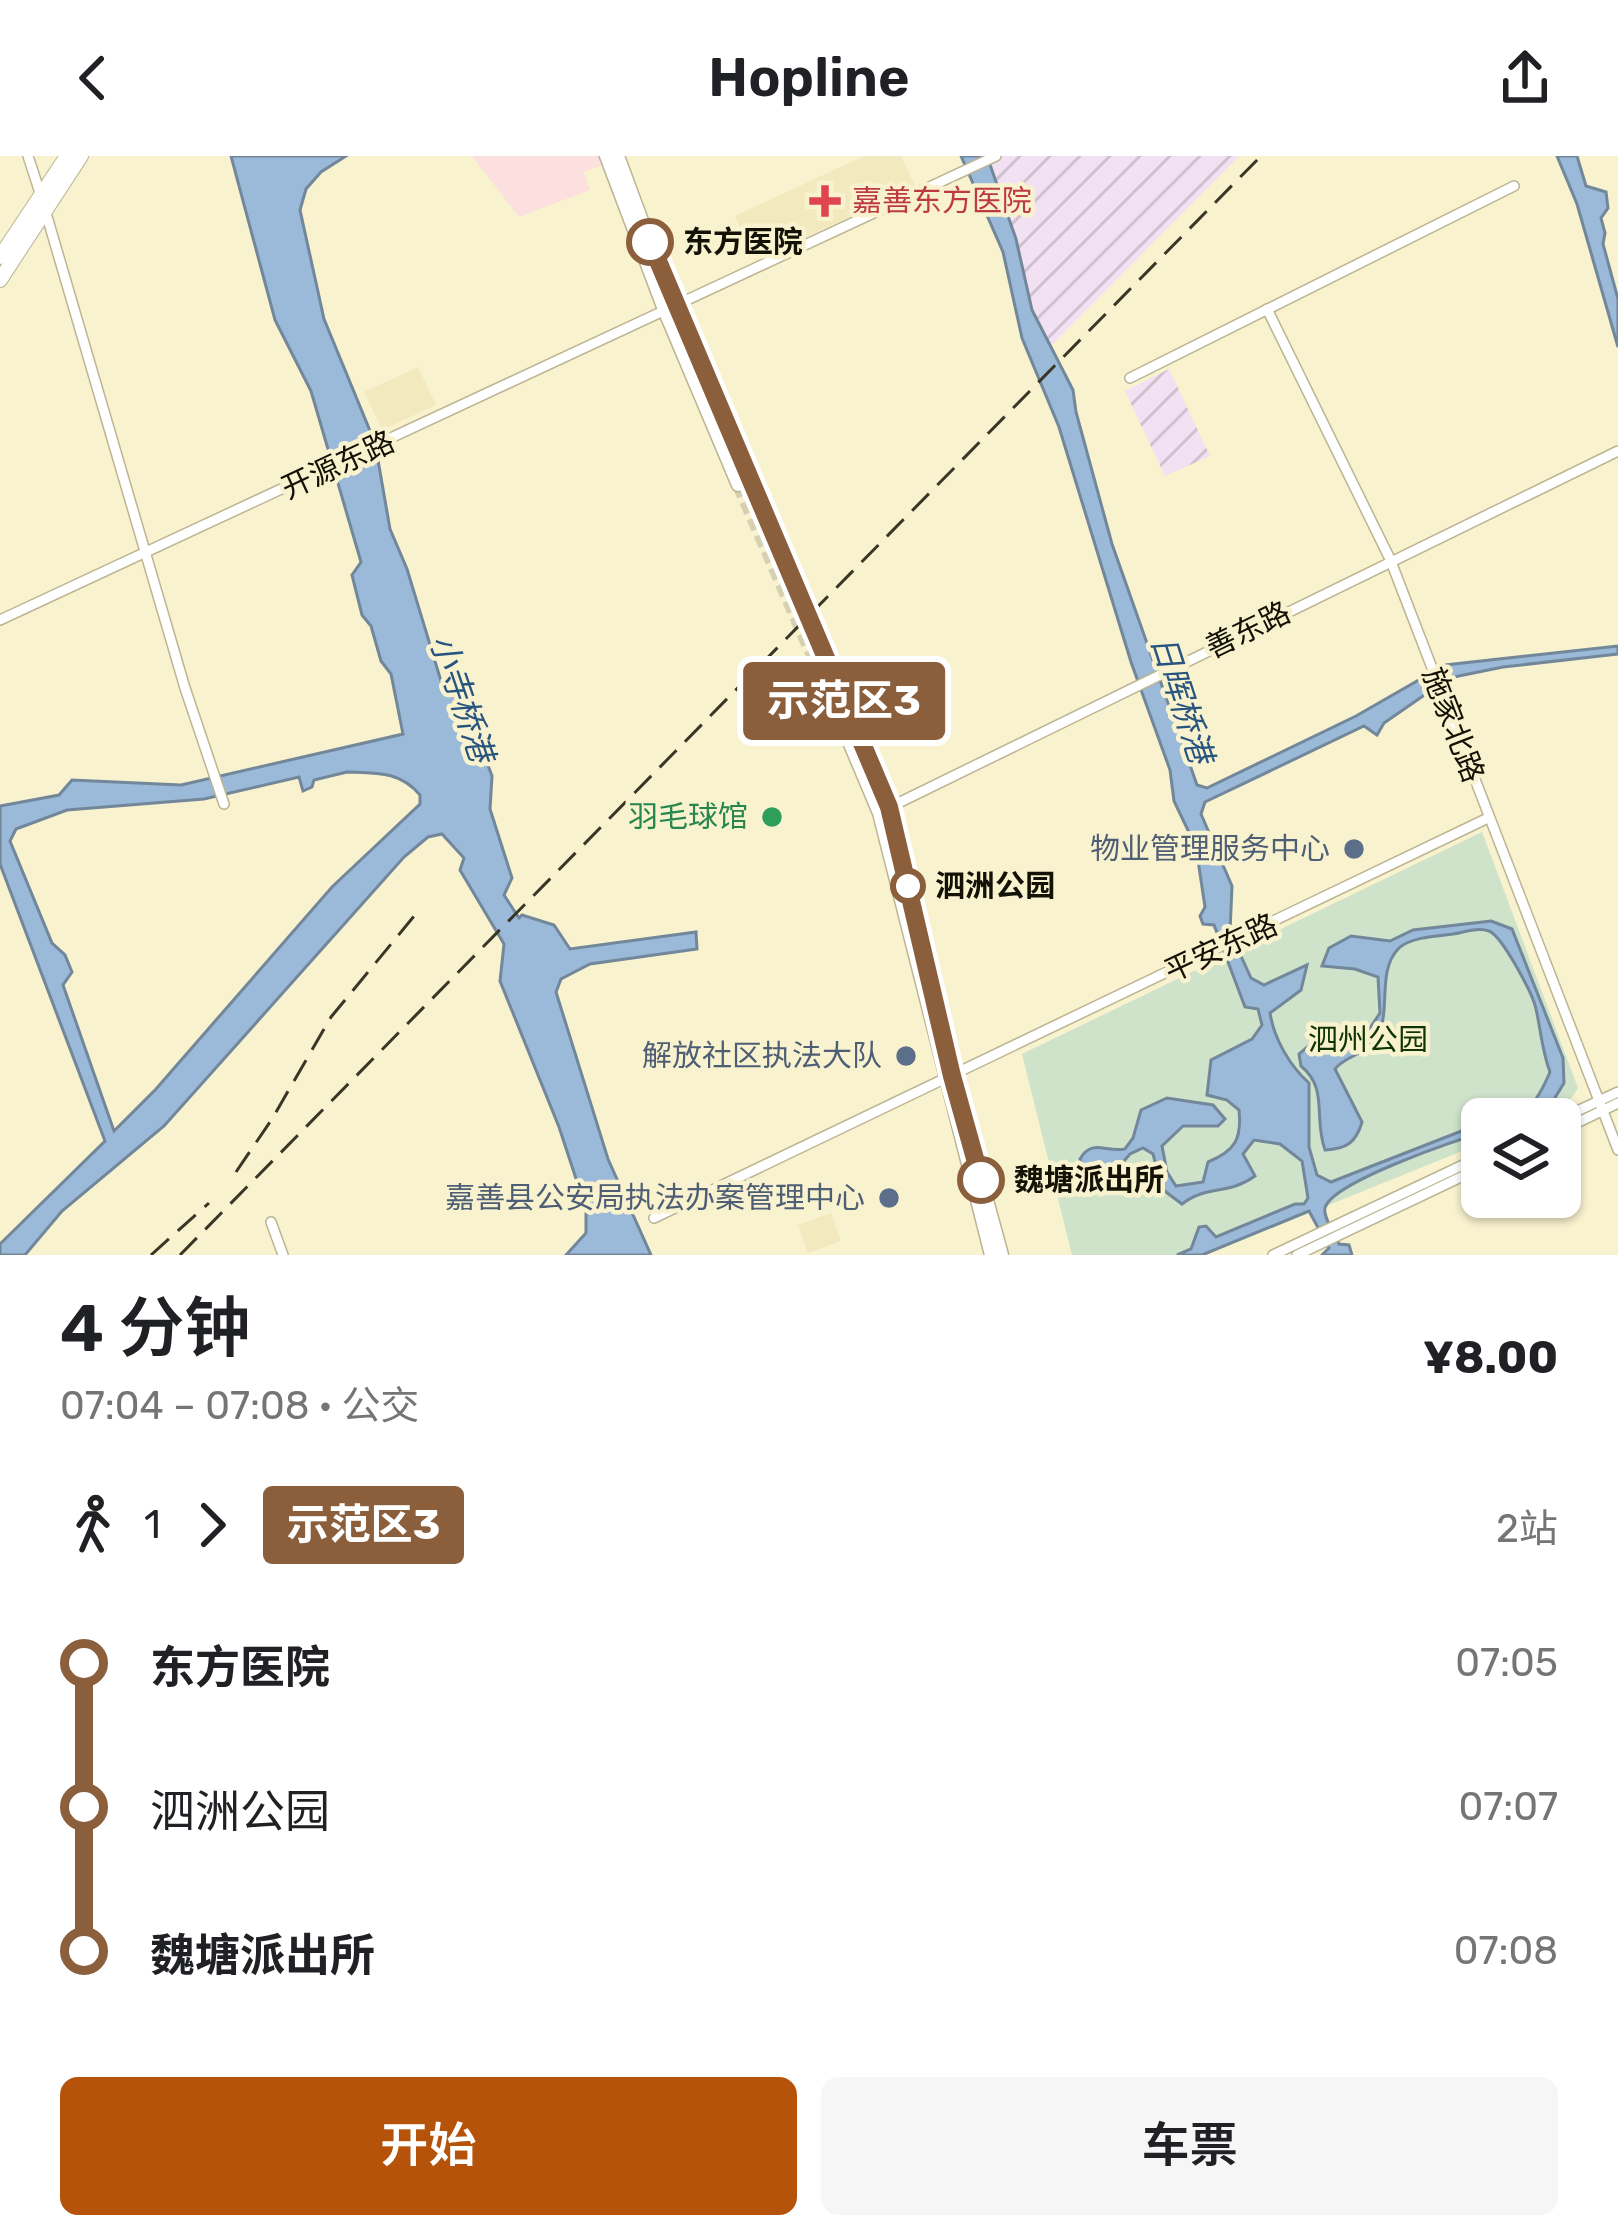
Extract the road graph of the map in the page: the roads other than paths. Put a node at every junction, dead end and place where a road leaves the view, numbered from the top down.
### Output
1 (28, 156) edge
2 (67, 156) edge
3 (81, 156) edge
4 (605, 156) edge
5 (618, 156) edge
6 (996, 156) edge
7 (1514, 186) dead end
8 (43, 203) junction
9 (0, 257) edge
10 (0, 280) edge
11 (1267, 309) junction
12 (670, 310) junction
13 (1130, 378) dead end
14 (1618, 451) edge
15 (743, 483) tunnel mouth
16 (145, 552) junction
17 (1390, 560) junction
18 (0, 620) edge
19 (853, 735) tunnel mouth
20 (224, 804) dead end
21 (884, 810) junction
22 (1488, 818) junction
23 (948, 1079) junction
24 (1618, 1092) edge
25 (1618, 1103) edge
26 (1601, 1106) junction
27 (1581, 1112) edge
28 (1581, 1118) edge
29 (1618, 1150) edge
30 (1461, 1167) edge
31 (1461, 1176) edge
32 (653, 1218) dead end
33 (271, 1222) dead end
34 (1338, 1230) junction
35 (1318, 1239) junction
36 (283, 1255) edge
37 (991, 1255) edge
38 (1002, 1255) edge
39 (1273, 1255) edge
40 (1297, 1255) edge

1 - 8 street
2 - 8 highway
3 - 8 highway
4 - 12 main road
5 - 12 main road
6 - 12 street, 开源东路
7 - 11 street
8 - 9 highway
8 - 10 highway
8 - 16 street
11 - 13 street
11 - 17 street, 施家北路
12 - 15 main road
12 - 16 street, 开源东路
14 - 17 street, 善东路
16 - 18 street, 开源东路
16 - 20 street
17 - 21 street, 善东路
17 - 22 street, 施家北路
19 - 21 main road
21 - 23 main road
22 - 23 street, 平安东路
22 - 26 street, 施家北路
23 - 32 street, 平安东路
23 - 37 main road
23 - 38 main road
24 - 26 street
25 - 26 street
26 - 27 street
26 - 28 street
26 - 29 street, 施家北路
30 - 34 street
31 - 34 street
33 - 36 street
34 - 35 street
35 - 39 street
35 - 40 street

